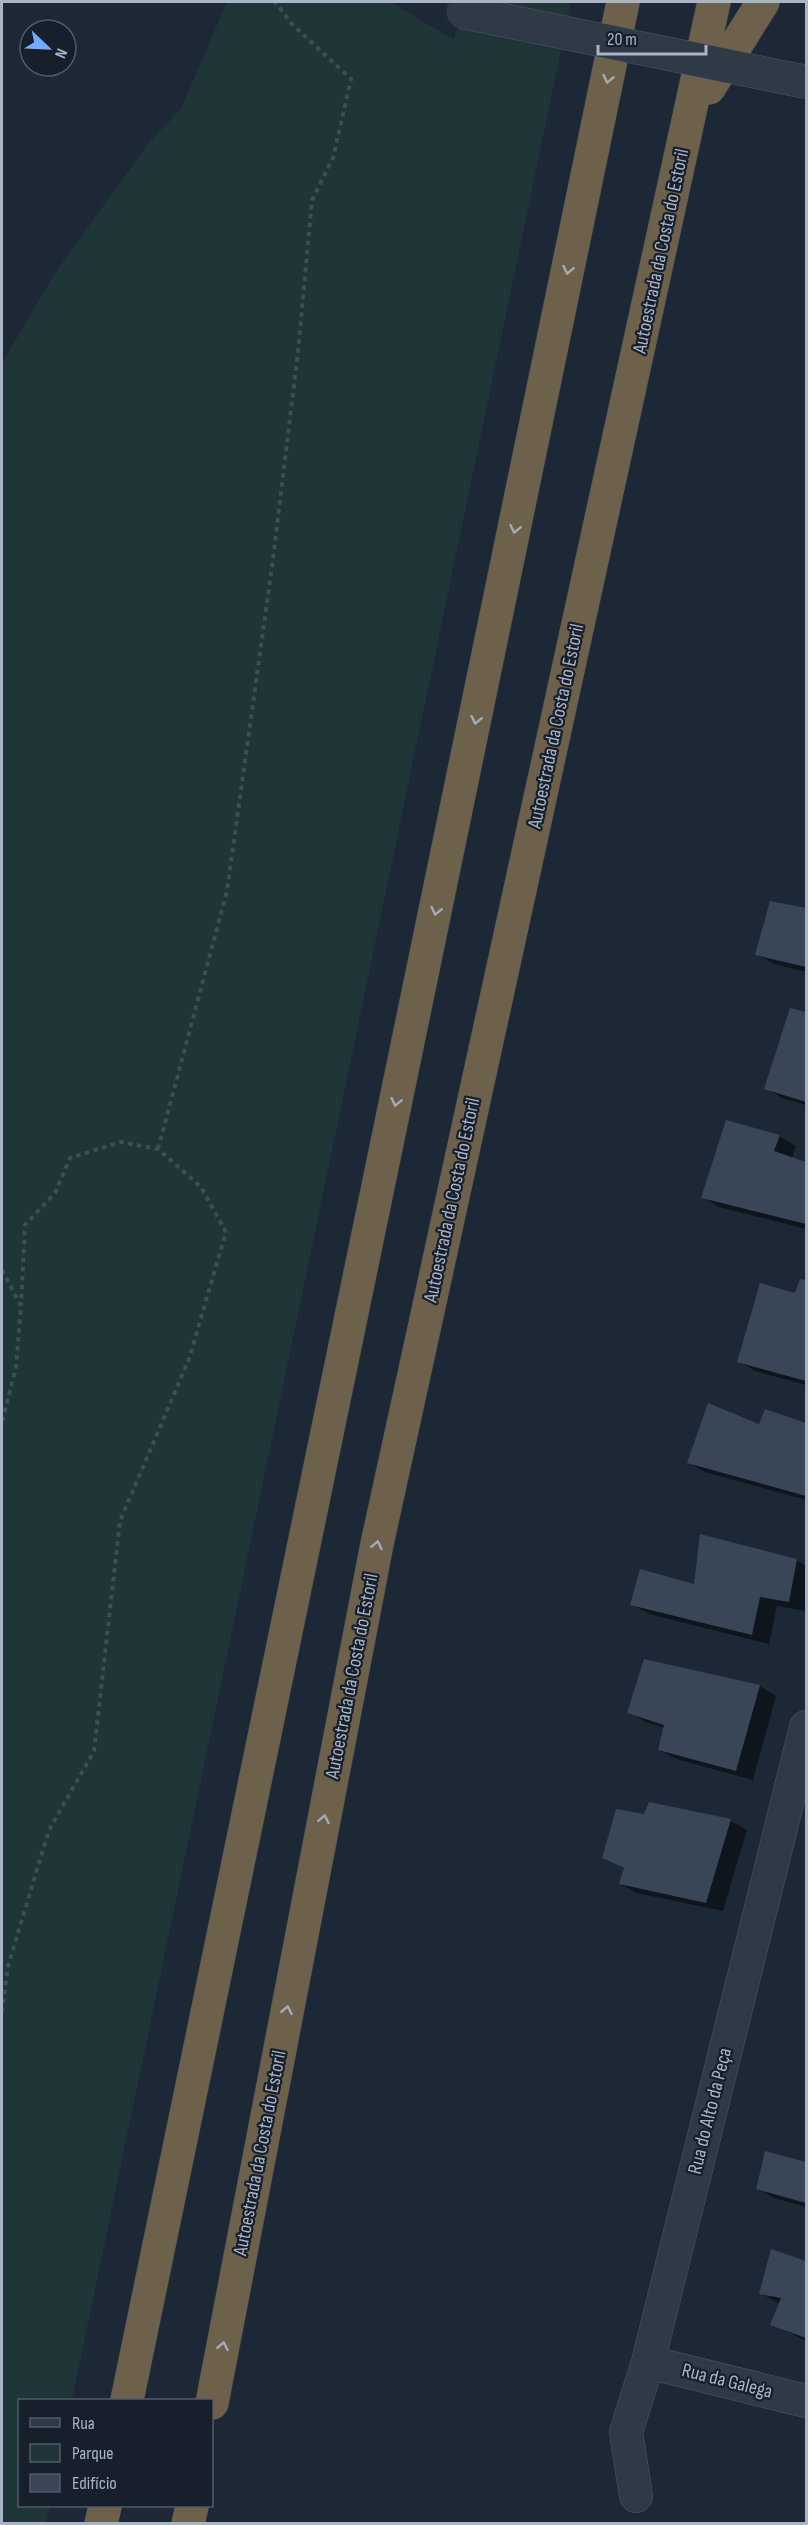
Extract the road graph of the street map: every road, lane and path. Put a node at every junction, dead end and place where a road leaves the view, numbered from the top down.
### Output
1 (275, 2) edge
2 (624, 2) edge
3 (714, 2) edge
4 (763, 2) edge
5 (463, 12) dead end
6 (807, 82) edge
7 (690, 117) junction
8 (158, 1149) junction
9 (2, 1270) edge
10 (21, 1306) junction
11 (2, 1422) edge
12 (807, 1727) edge
13 (2, 2012) edge
14 (648, 2362) junction
15 (127, 2399) edge
16 (213, 2399) edge
17 (807, 2401) edge
18 (636, 2496) dead end
19 (105, 2507) edge
20 (192, 2507) edge
21 (101, 2523) edge
22 (188, 2523) edge

1 - 8 path
2 -> 15 highway
3 - 7 highway, Autoestrada da Costa do Estoril
4 - 7 highway
5 - 6 street, bridge
16 -> 7 highway, Autoestrada da Costa do Estoril
8 - 10 path
8 - 13 path
9 - 10 path
10 - 11 path
12 - 14 street, Rua do Alto da Peça
14 - 17 street, Rua da Galega
14 - 18 street, Rua do Alto da Peça
19 - 21 highway
20 - 22 highway

